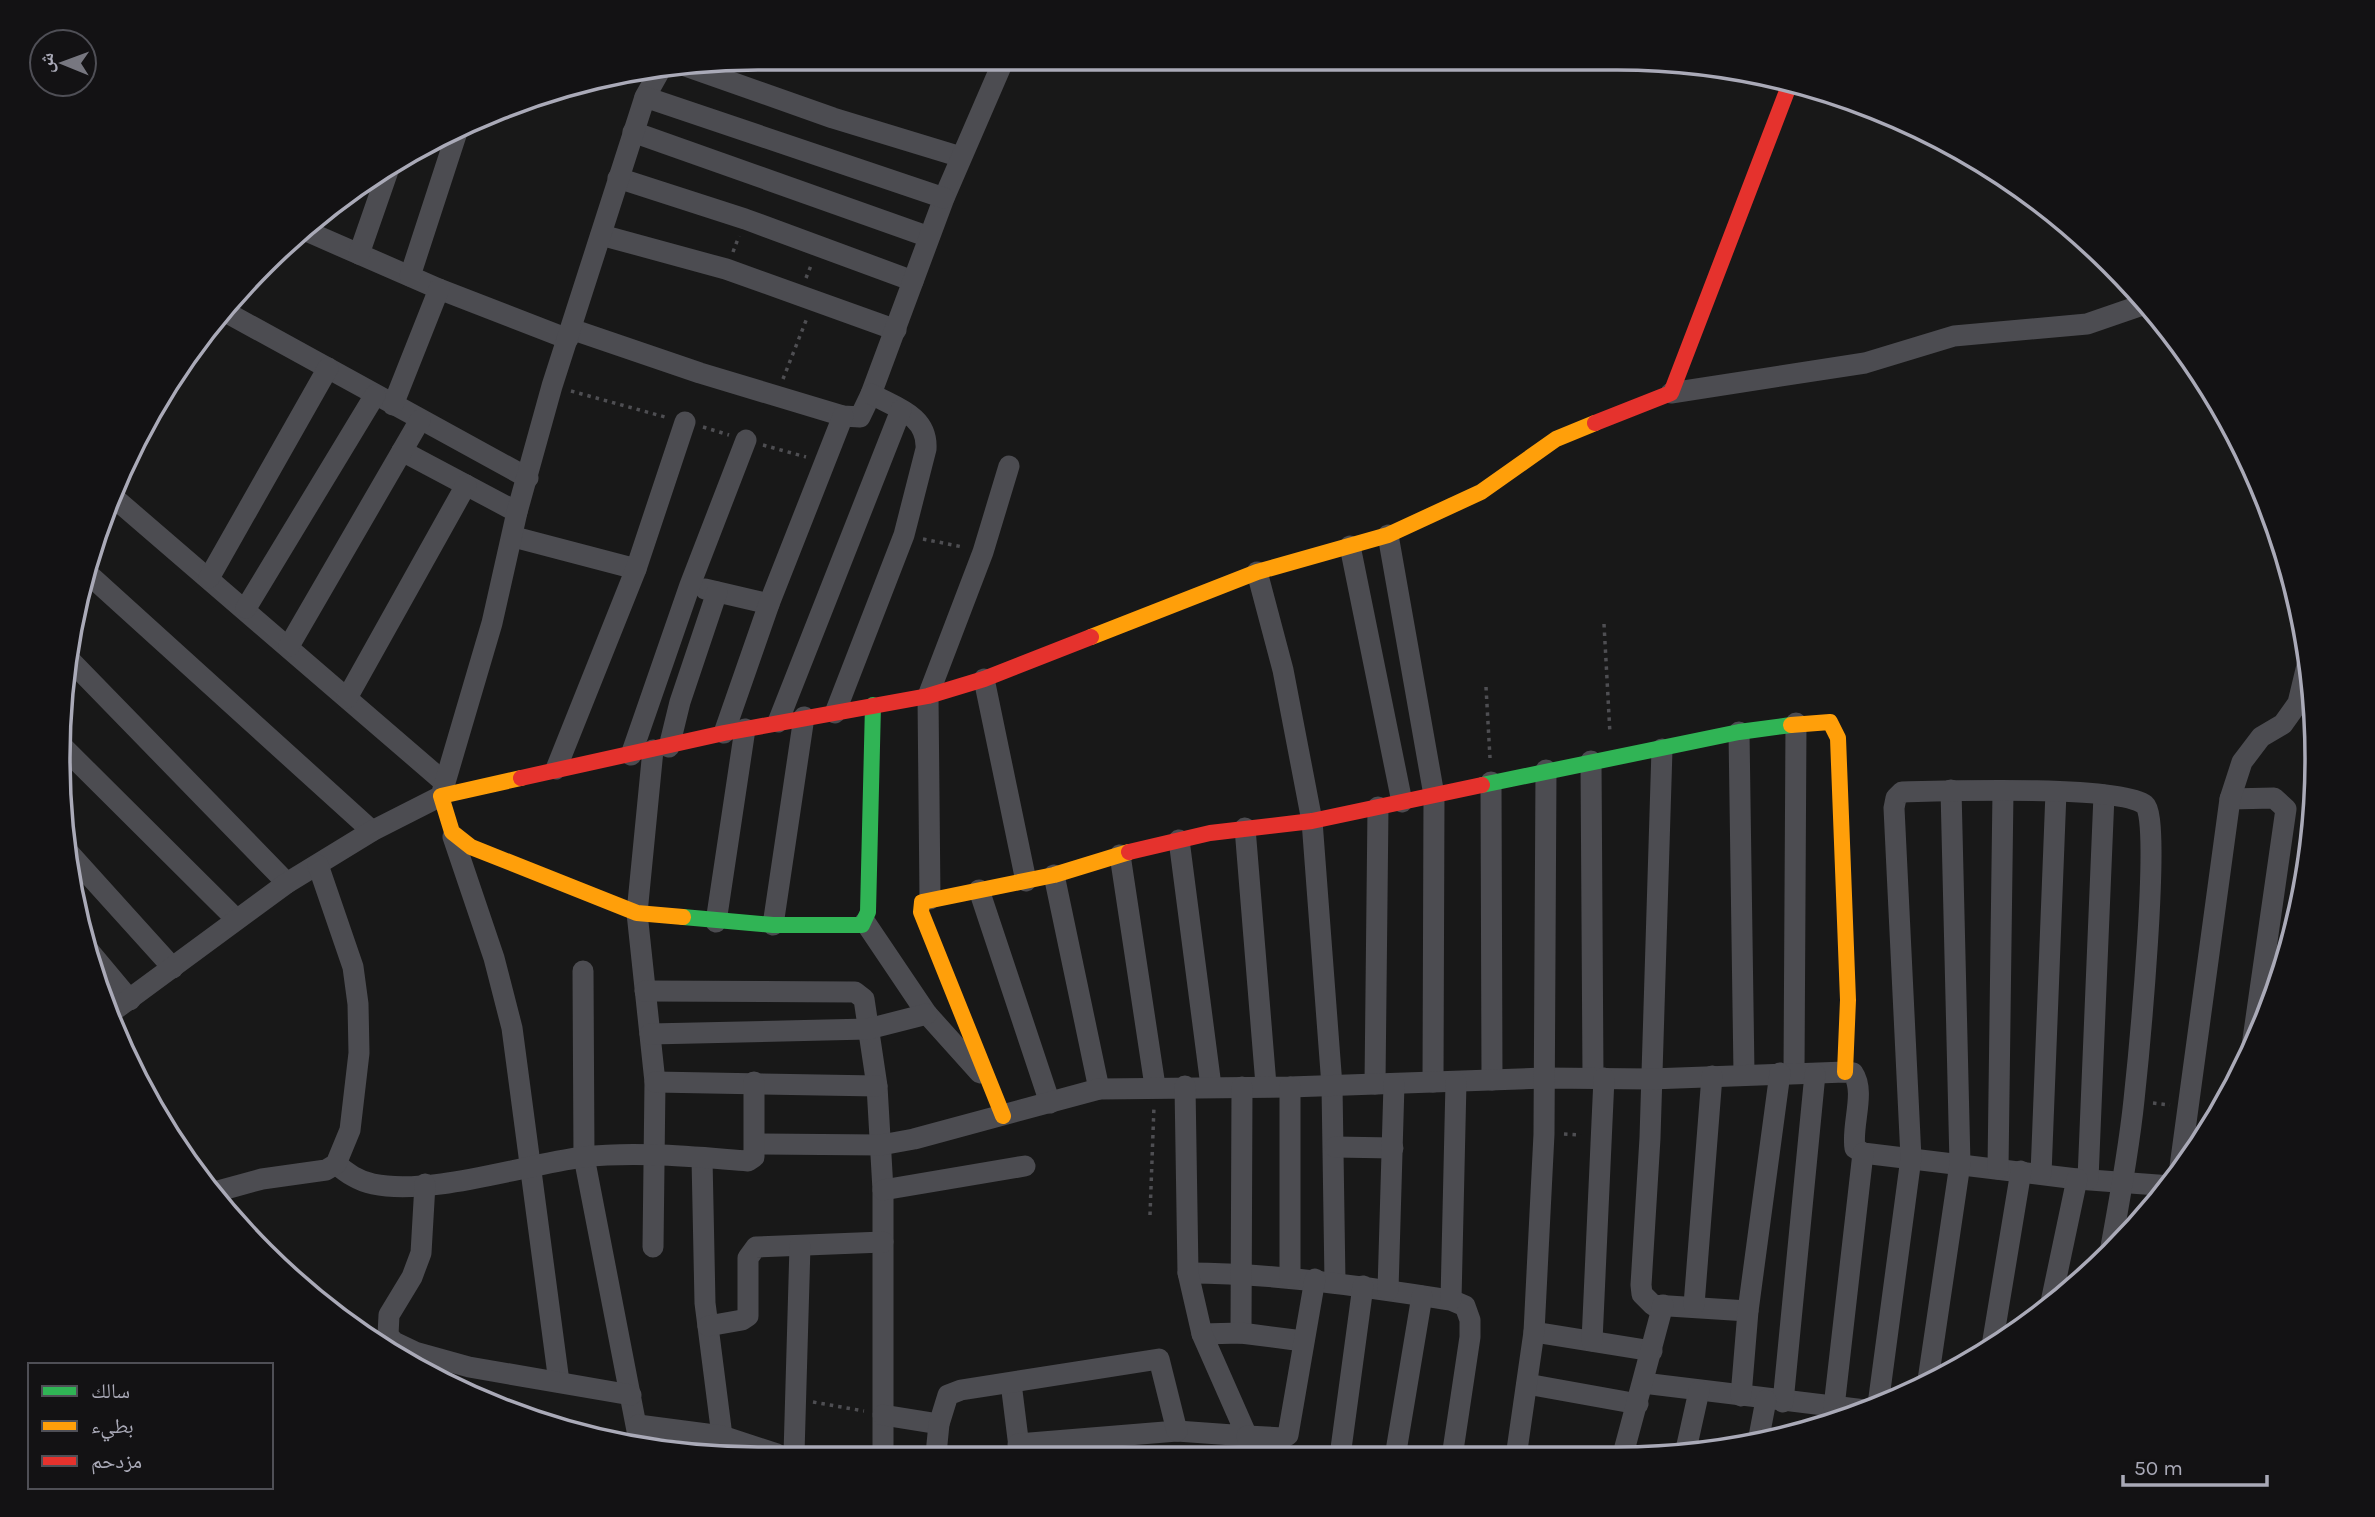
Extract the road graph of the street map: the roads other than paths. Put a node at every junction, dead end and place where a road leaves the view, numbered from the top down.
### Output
1 (999, 70) edge
2 (703, 72) edge
3 (656, 78) edge
4 (1787, 91) edge
5 (645, 97) junction
6 (633, 132) junction
7 (454, 141) edge
8 (961, 157) junction
9 (618, 178) junction
10 (385, 181) edge
11 (944, 198) junction
12 (313, 234) edge
13 (601, 235) junction
14 (929, 237) junction
15 (359, 254) junction
16 (410, 276) junction
17 (913, 281) junction
18 (439, 289) junction
19 (2136, 307) edge
20 (232, 315) edge
21 (896, 330) junction
22 (570, 334) junction
23 (328, 368) junction
24 (1671, 393) junction
25 (872, 394) junction
26 (384, 400) junction
27 (901, 410) junction
28 (843, 416) junction
29 (420, 420) junction
30 (685, 422) road end
31 (746, 440) road end
32 (402, 451) junction
33 (1009, 466) dead end
34 (528, 478) junction
35 (466, 485) junction
36 (119, 502) edge
37 (517, 512) junction
38 (1388, 535) junction
39 (514, 537) junction
40 (1350, 546) junction
41 (636, 569) junction
42 (1258, 572) junction
43 (209, 578) junction
44 (93, 579) edge
45 (690, 585) junction
46 (717, 592) junction
47 (769, 604) junction
48 (246, 608) junction
49 (289, 646) junction
50 (76, 667) edge
51 (984, 680) junction
52 (2301, 689) edge
53 (928, 696) junction
54 (348, 698) junction
55 (873, 705) junction
56 (835, 713) junction
57 (804, 717) junction
58 (778, 722) junction
59 (1796, 723) junction
60 (745, 729) junction
61 (1739, 732) junction
62 (724, 733) junction
63 (661, 749) junction
64 (1662, 749) junction
65 (70, 754) edge
66 (631, 755) junction
67 (1601, 759) junction
68 (556, 769) junction
69 (1546, 770) junction
70 (1491, 782) junction
71 (443, 789) junction
72 (1951, 790) junction
73 (2004, 791) junction
74 (2056, 792) junction
75 (2104, 794) junction
76 (1434, 795) junction
77 (2230, 799) junction
78 (1402, 802) junction
79 (1378, 807) junction
80 (1312, 821) junction
81 (1245, 828) junction
82 (372, 831) junction
83 (453, 837) junction
84 (1179, 840) junction
85 (1119, 855) junction
86 (78, 863) edge
87 (318, 865) junction
88 (1054, 875) junction
89 (1026, 881) junction
90 (287, 883) junction
91 (979, 890) junction
92 (930, 898) junction
93 (637, 913) junction
94 (236, 919) junction
95 (716, 922) junction
96 (865, 922) junction
97 (773, 925) junction
98 (103, 968) edge
99 (173, 968) junction
100 (583, 971) dead end
101 (645, 991) junction
102 (130, 1000) junction
103 (117, 1009) edge
104 (2257, 1011) edge
105 (928, 1014) junction
106 (868, 1029) junction
107 (650, 1034) junction
108 (1845, 1072) junction
109 (1797, 1073) junction
110 (1744, 1074) junction
111 (1712, 1076) junction
112 (1544, 1078) junction
113 (1598, 1078) junction
114 (1651, 1079) junction
115 (1492, 1080) junction
116 (655, 1082) junction
117 (754, 1082) junction
118 (1433, 1082) junction
119 (1456, 1082) junction
120 (1385, 1084) junction
121 (1266, 1085) junction
122 (877, 1086) junction
123 (1155, 1086) junction
124 (1185, 1086) junction
125 (1211, 1086) junction
126 (1332, 1086) junction
127 (994, 1087) junction
128 (1242, 1087) junction
129 (1290, 1087) junction
130 (1099, 1089) junction
131 (1050, 1103) junction
132 (1003, 1116) junction
133 (755, 1144) junction
134 (881, 1145) junction
135 (1335, 1147) junction
136 (1393, 1148) junction
137 (2183, 1150) edge
138 (1863, 1153) junction
139 (654, 1155) junction
140 (584, 1157) junction
141 (702, 1157) junction
142 (1911, 1158) junction
143 (336, 1164) junction
144 (1960, 1164) junction
145 (1025, 1166) dead end
146 (531, 1167) junction
147 (1998, 1169) junction
148 (2031, 1172) junction
149 (2082, 1179) junction
150 (2123, 1182) junction
151 (425, 1184) junction
152 (2157, 1185) edge
153 (222, 1190) edge
154 (883, 1190) junction
155 (2113, 1234) edge
156 (883, 1242) junction
157 (800, 1246) junction
158 (653, 1247) dead end
159 (1188, 1273) junction
160 (1243, 1273) junction
161 (1290, 1277) junction
162 (1325, 1281) junction
163 (1363, 1286) junction
164 (2054, 1289) edge
165 (1388, 1290) junction
166 (1422, 1296) junction
167 (1451, 1300) junction
168 (1663, 1305) junction
169 (1694, 1305) junction
170 (1748, 1311) junction
171 (708, 1326) junction
172 (1534, 1332) junction
173 (1241, 1333) junction
174 (1202, 1334) junction
175 (1995, 1334) edge
176 (1592, 1340) junction
177 (1303, 1341) junction
178 (1652, 1351) junction
179 (1929, 1372) edge
180 (559, 1382) junction
181 (1012, 1383) junction
182 (1643, 1383) junction
183 (1527, 1384) junction
184 (1699, 1391) junction
185 (631, 1395) junction
186 (1879, 1395) edge
187 (1741, 1396) junction
188 (1775, 1401) junction
189 (1638, 1404) junction
190 (1846, 1407) edge
191 (1838, 1410) edge
192 (883, 1415) junction
193 (939, 1424) junction
194 (1177, 1431) junction
195 (1762, 1431) edge
196 (639, 1436) edge
197 (722, 1436) junction
198 (1687, 1443) edge
199 (1250, 1446) edge
200 (747, 1447) edge
201 (794, 1447) edge
202 (883, 1447) edge
203 (937, 1447) edge
204 (1019, 1447) edge
205 (1037, 1447) edge
206 (1341, 1447) edge
207 (1397, 1447) edge
208 (1454, 1447) edge
209 (1518, 1447) edge
210 (1625, 1447) edge

1 - 8 street
2 - 8 street
3 - 5 street
4 - 24 street
5 - 6 street
5 - 11 street
6 - 9 street
6 - 14 street
7 - 16 street
8 - 11 street
9 - 13 street
9 - 17 street
10 - 15 street
11 - 14 street
12 - 15 street
13 - 21 street
13 - 22 street
14 - 17 street
15 - 16 street
16 - 18 street
17 - 21 street
18 - 22 street
18 - 26 street
19 - 24 street
20 - 23 street
21 - 25 street
22 - 28 street
22 - 34 street
23 - 26 street
23 - 43 street
24 - 38 street
25 - 27 street
25 - 28 street
26 - 29 street
26 - 48 street
27 - 56 street
27 - 58 street
28 - 47 street
29 - 32 street
29 - 34 street
30 - 41 street
31 - 45 street
32 - 35 street
32 - 49 street
33 - 53 street
34 - 37 street
35 - 37 street
35 - 54 street
36 - 43 street
37 - 39 street
38 - 40 street
38 - 76 street
39 - 41 street
39 - 71 street
40 - 42 street
40 - 78 street
41 - 68 street
42 - 51 street
42 - 80 street
43 - 48 street
44 - 82 street
45 - 46 street
45 - 66 street
46 - 47 street
46 - 63 street
47 - 62 street
48 - 49 street
49 - 54 street
50 - 90 street
51 - 53 street
51 - 89 street
52 - 77 street
53 - 55 street
53 - 92 street
54 - 71 street
55 - 56 street
55 - 96 street
56 - 57 street
57 - 58 street
57 - 97 street
58 - 60 street
59 - 61 street
59 - 108 street
59 - 109 street
60 - 62 street
60 - 95 street
61 - 64 street
61 - 110 street
62 - 63 street
63 - 66 street
63 - 93 street
64 - 67 street
64 - 114 street
65 - 94 street
66 - 68 street
67 - 69 street
67 - 113 street
68 - 71 street
69 - 70 street
69 - 112 street
70 - 76 street
70 - 115 street
71 - 82 street
71 - 83 street
72 - 73 street
72 - 142 street
72 - 144 street
73 - 74 street
73 - 147 street
74 - 75 street
74 - 148 street
75 - 149 street
75 - 150 street
76 - 78 street
76 - 118 street
77 - 104 street
77 - 137 street
78 - 79 street
79 - 80 street
79 - 120 street
80 - 81 street
80 - 126 street
81 - 84 street
81 - 121 street
82 - 87 street
83 - 93 street
83 - 146 street
84 - 85 street
84 - 125 street
85 - 88 street
85 - 123 street
86 - 99 street
87 - 90 street
87 - 143 street
88 - 89 street
88 - 130 street
89 - 91 street
90 - 94 street
91 - 92 street
91 - 131 street
92 - 127 street
93 - 95 street
93 - 101 street
94 - 99 street
95 - 97 street
96 - 97 street
96 - 105 street
98 - 102 street
99 - 102 street
100 - 140 street
101 - 106 street
101 - 107 street
102 - 103 street
105 - 106 street
105 - 127 street
106 - 107 street
106 - 122 street
107 - 116 street
108 - 109 street
108 - 138 street
109 - 110 street
109 - 170 street
109 - 188 street
110 - 111 street
111 - 114 street
111 - 169 street
112 - 113 street
112 - 115 street
112 - 172 street
113 - 114 street
113 - 176 street
114 - 168 street
115 - 119 street
116 - 117 street
116 - 139 street
117 - 122 street
117 - 133 street
118 - 119 street
118 - 120 street
119 - 167 street
120 - 126 street
120 - 136 street
121 - 128 street
121 - 129 street
122 - 134 street
123 - 124 street
123 - 130 street
124 - 125 street
124 - 159 street
125 - 128 street
126 - 129 street
126 - 135 street
127 - 132 street
128 - 160 street
129 - 161 street
130 - 131 street
131 - 132 street
132 - 134 street
133 - 134 street
133 - 141 street
134 - 154 street
135 - 136 street
135 - 162 street
136 - 165 street
138 - 142 street
138 - 190 street
139 - 140 street
139 - 141 street
139 - 158 street
140 - 146 street
140 - 185 street
141 - 171 street
142 - 144 street
142 - 186 street
143 - 151 street
143 - 153 street
144 - 147 street
144 - 179 street
145 - 154 street
146 - 151 street
146 - 180 street
147 - 148 street
148 - 149 street
148 - 175 street
149 - 150 street
149 - 164 street
150 - 152 street
150 - 155 street
151 - 180 street
154 - 156 street
156 - 157 street
156 - 192 street
157 - 171 street
157 - 201 street
159 - 160 street
159 - 174 street
160 - 161 street
160 - 173 street
161 - 162 street
162 - 163 street
162 - 177 street
163 - 165 street
163 - 206 street
165 - 166 street
166 - 167 street
166 - 207 street
167 - 208 street
168 - 169 street
168 - 178 street
169 - 170 street
170 - 187 street
171 - 197 street
172 - 176 street
172 - 183 street
173 - 174 street
173 - 177 street
174 - 199 street
176 - 178 street
177 - 199 street
178 - 182 street
180 - 185 street
181 - 193 street
181 - 194 street
181 - 204 street
182 - 184 street
182 - 189 street
183 - 189 street
183 - 209 street
184 - 187 street
184 - 198 street
185 - 196 street
187 - 188 street
188 - 191 street
188 - 195 street
189 - 210 street
192 - 193 street
192 - 202 street
193 - 203 street
194 - 199 street
194 - 205 street
196 - 197 street
197 - 200 street

